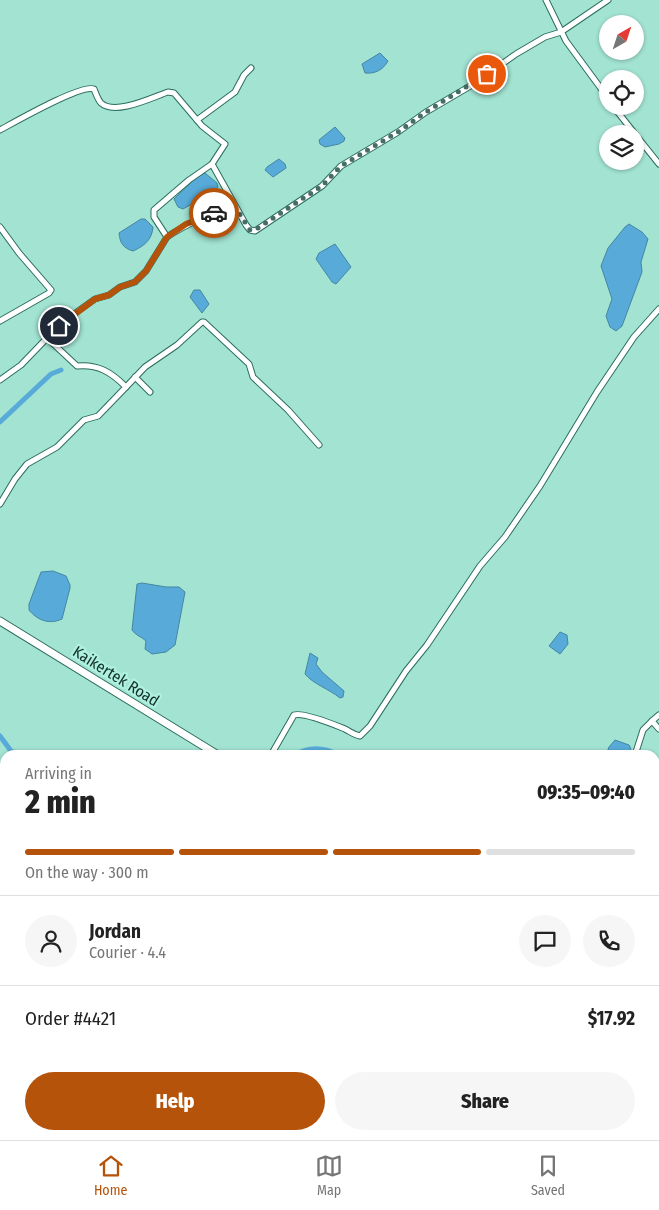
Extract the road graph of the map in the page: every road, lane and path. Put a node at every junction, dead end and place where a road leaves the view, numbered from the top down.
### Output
1 (546, 0) edge
2 (608, 0) edge
3 (561, 32) junction
4 (251, 68) dead end
5 (599, 86) edge
6 (197, 120) junction
7 (0, 130) edge
8 (644, 145) edge
9 (212, 164) junction
10 (659, 164) edge
11 (232, 202) junction
12 (0, 227) edge
13 (167, 237) junction
14 (659, 309) edge
15 (0, 321) edge
16 (47, 338) junction
17 (136, 376) junction
18 (0, 380) edge
19 (126, 387) junction
20 (150, 392) dead end
21 (319, 445) dead end
22 (0, 504) edge
23 (0, 620) edge
24 (659, 715) edge
25 (652, 721) junction
26 (659, 729) edge
27 (210, 750) edge
28 (275, 750) edge
29 (637, 750) edge

1 - 3 street
2 - 3 street
3 - 5 street
3 - 11 street
4 - 6 street
6 - 7 street
6 - 9 street
8 - 10 street
9 - 11 street
9 - 13 street
11 - 13 street
12 - 15 street
13 - 16 street
14 - 28 street
16 - 18 street
16 - 19 street
17 - 19 street
17 - 20 street
17 - 21 street
19 - 22 street
23 - 27 main road, Kaikertek Road
24 - 25 street
25 - 26 street
25 - 29 street

